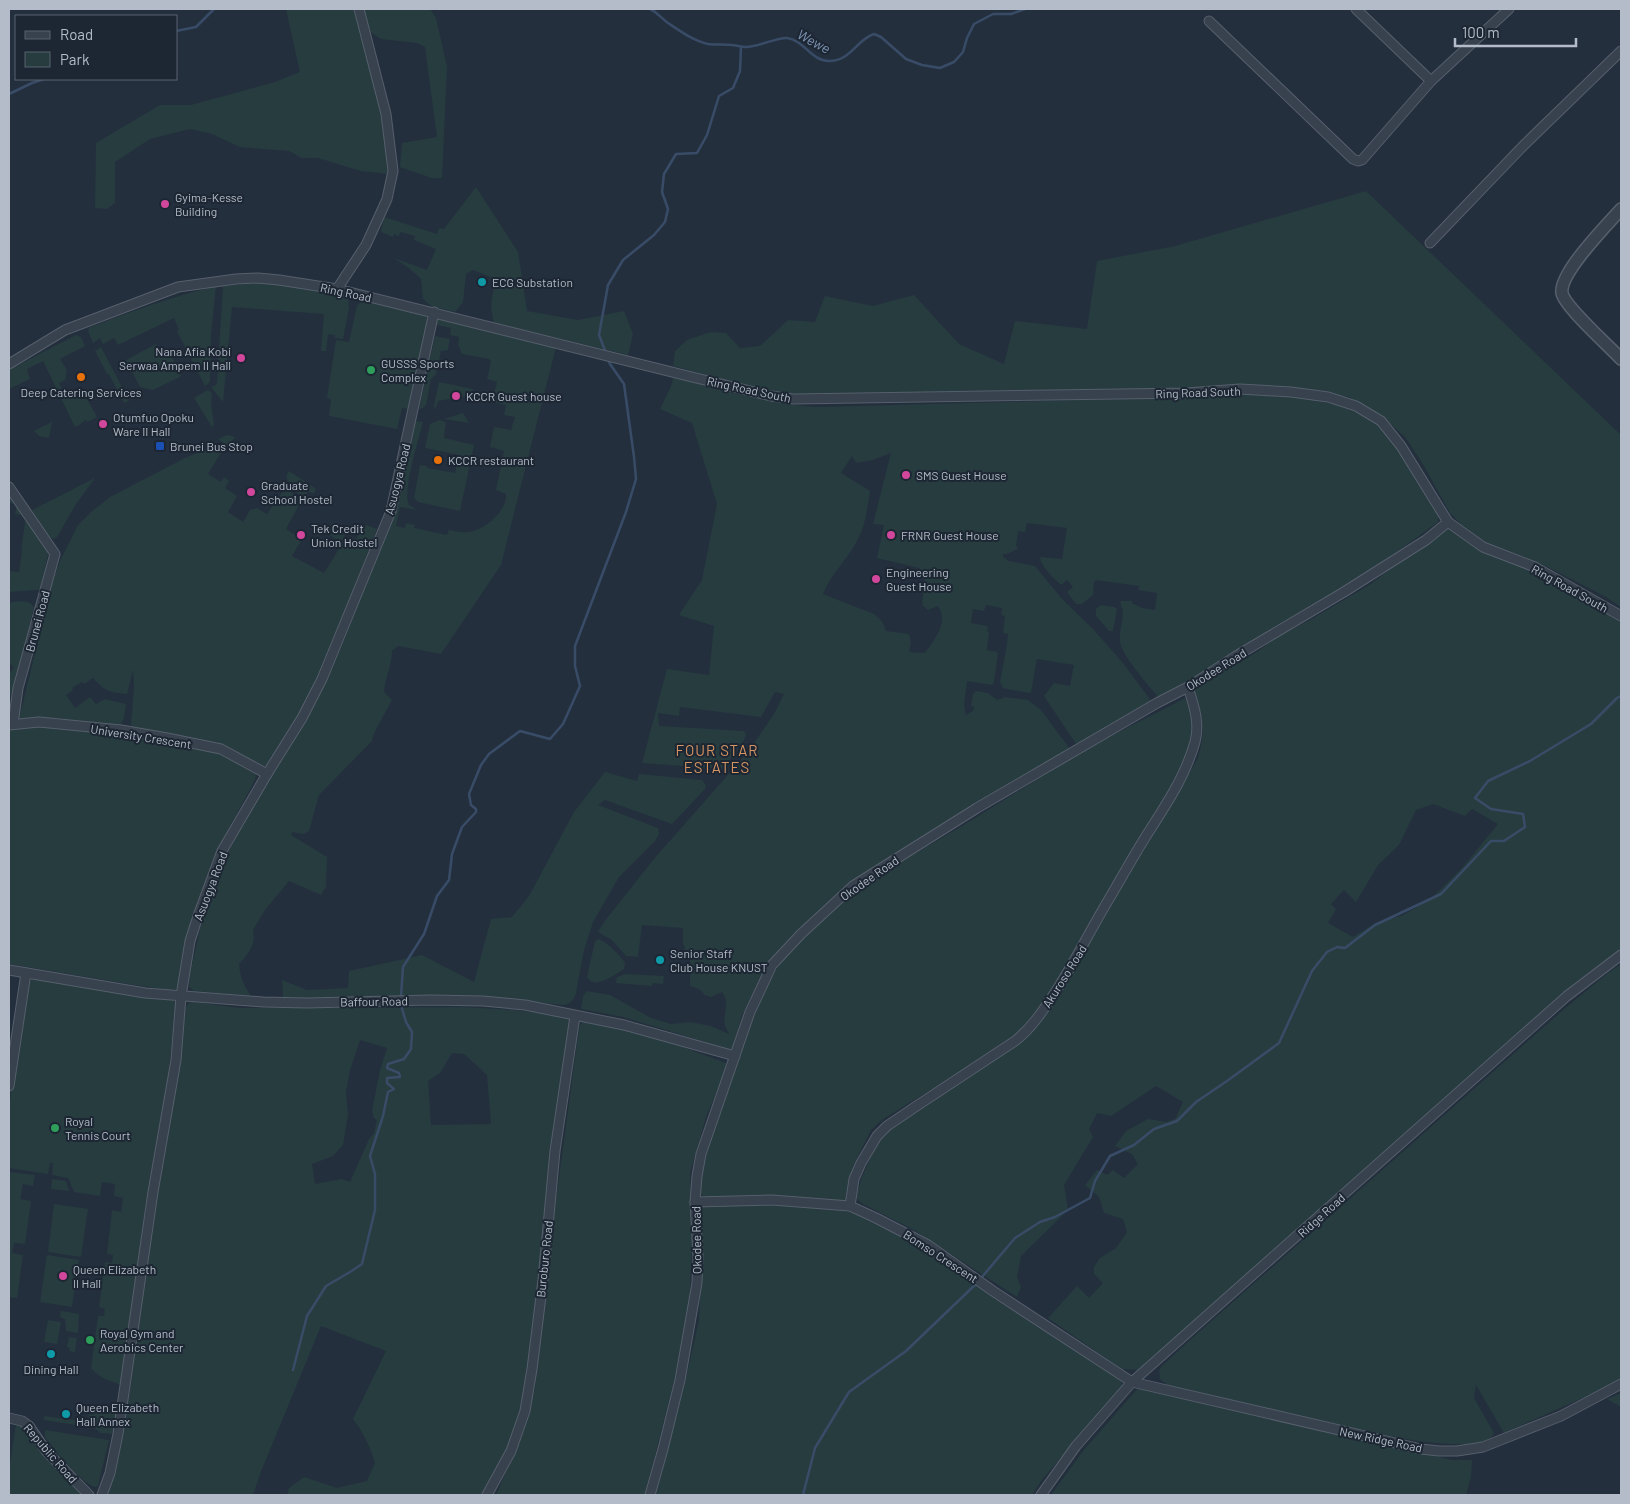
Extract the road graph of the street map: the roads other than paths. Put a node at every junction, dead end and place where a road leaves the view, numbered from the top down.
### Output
1 (359, 9) edge
2 (1356, 9) edge
3 (1509, 9) edge
4 (1208, 21) dead end
5 (1621, 51) edge
6 (1431, 81) junction
7 (1621, 209) edge
8 (1430, 243) dead end
9 (337, 288) junction
10 (434, 312) junction
11 (1621, 359) edge
12 (9, 364) edge
13 (692, 377) joint
14 (9, 487) edge
15 (1448, 522) junction
16 (1621, 616) edge
17 (1188, 687) junction
18 (18, 688) junction
19 (9, 707) edge
20 (11, 724) edge
21 (267, 774) junction
22 (1621, 955) edge
23 (9, 970) edge
24 (26, 973) junction
25 (181, 996) junction
26 (576, 1016) junction
27 (735, 1056) junction
28 (9, 1086) edge
29 (695, 1202) junction
30 (850, 1206) junction
31 (1132, 1382) junction
32 (1621, 1384) edge
33 (9, 1418) edge
34 (89, 1495) edge
35 (102, 1495) edge
36 (487, 1495) edge
37 (650, 1495) edge
38 (1041, 1495) edge

1 - 9 street
2 - 6 street
3 - 6 street
4 - 6 street
5 - 8 street
7 - 11 street
9 - 10 street, Ring Road
9 - 12 street, Ring Road
10 - 13 street, Ring Road
10 - 21 street, Asuogya Road
13 - 15 street, Ring Road South
14 - 18 street, Brunei Road
15 - 16 street, Ring Road South
15 - 17 street, Okodee Road
17 - 27 street, Okodee Road
17 - 30 street, Akuroso Road
18 - 19 street, Brunei Road
18 - 20 street, Brunei Road
20 - 21 street, University Crescent
21 - 25 street, Asuogya Road
22 - 31 street, Ridge Road
23 - 24 street, Baffour Road
24 - 25 street, Baffour Road
24 - 28 street
25 - 26 street, Baffour Road
25 - 35 street, Asuogya Road
26 - 27 street, Baffour Road
26 - 36 street, Buroburo Road
27 - 29 street, Okodee Road
29 - 30 street, Bomso Crescent
29 - 37 street, Okodee Road
30 - 31 street, Bomso Crescent
31 - 32 street, New Ridge Road
31 - 38 street, Ridge Road
33 - 34 street, Republic Road

